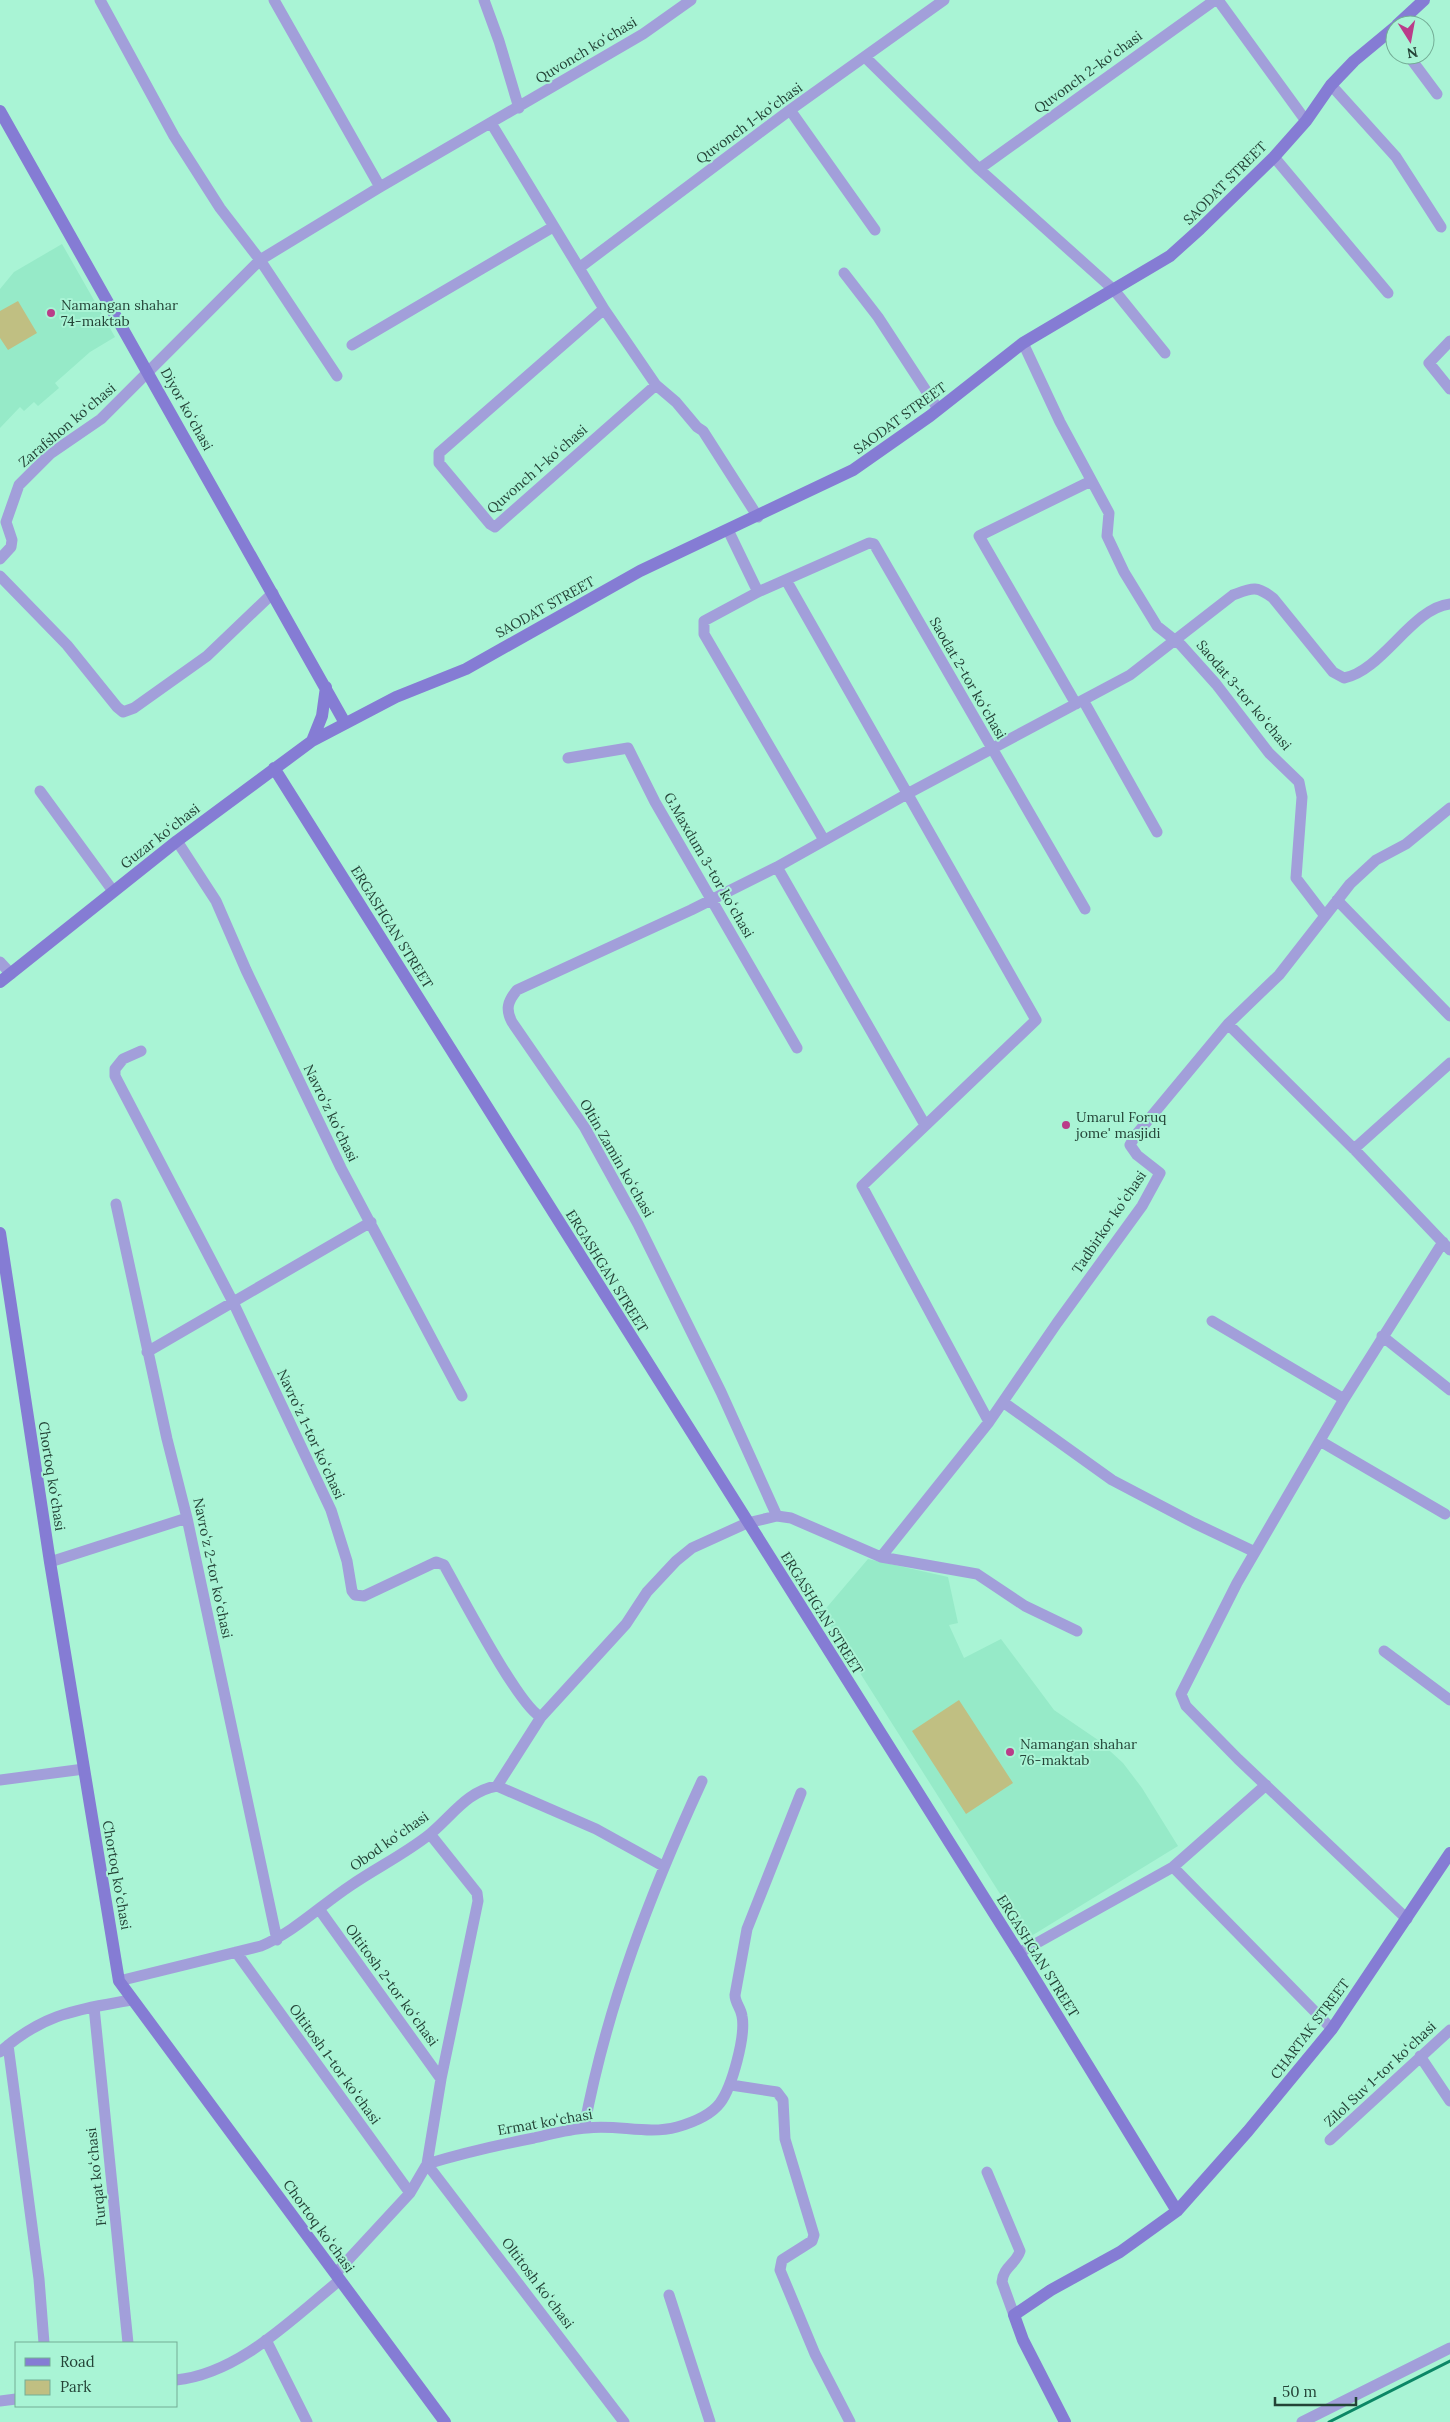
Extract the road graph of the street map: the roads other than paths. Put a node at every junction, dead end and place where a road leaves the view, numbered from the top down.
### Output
1 (100, 0) edge
2 (274, 0) edge
3 (484, 0) edge
4 (691, 0) edge
5 (944, 0) edge
6 (1216, 0) edge
7 (1424, 0) edge
8 (1409, 15) edge
9 (1385, 37) edge
10 (866, 58) junction
11 (1415, 65) edge
12 (1332, 85) junction
13 (1437, 94) dead end
14 (519, 108) junction
15 (790, 110) junction
16 (0, 111) edge
17 (1306, 121) junction
18 (491, 123) junction
19 (1274, 157) junction
20 (979, 169) junction
21 (380, 187) junction
22 (553, 227) junction
23 (1441, 227) dead end
24 (875, 230) dead end
25 (260, 260) junction
26 (579, 268) junction
27 (844, 273) dead end
28 (1114, 290) junction
29 (1388, 294) dead end
30 (604, 309) junction
31 (1450, 341) edge
32 (1023, 343) junction
33 (352, 345) dead end
34 (1166, 354) dead end
35 (149, 372) junction
36 (337, 376) dead end
37 (656, 385) junction
38 (1450, 389) edge
39 (938, 409) junction
40 (1091, 481) junction
41 (758, 516) junction
42 (728, 530) junction
43 (0, 560) edge
44 (0, 576) edge
45 (786, 580) junction
46 (758, 592) junction
47 (273, 593) junction
48 (1450, 604) edge
49 (1176, 640) junction
50 (326, 687) junction
51 (1080, 702) junction
52 (345, 723) junction
53 (312, 741) junction
54 (992, 749) junction
55 (568, 758) dead end
56 (274, 768) junction
57 (40, 791) dead end
58 (907, 794) junction
59 (1450, 808) edge
60 (1157, 832) dead end
61 (824, 840) junction
62 (177, 841) junction
63 (777, 867) junction
64 (113, 891) junction
65 (710, 900) junction
66 (1337, 900) junction
67 (1085, 909) dead end
68 (1325, 916) junction
69 (0, 962) edge
70 (11, 974) junction
71 (0, 982) edge
72 (1450, 1016) edge
73 (1228, 1024) junction
74 (797, 1048) dead end
75 (141, 1051) dead end
76 (1450, 1063) edge
77 (925, 1125) junction
78 (1354, 1149) junction
79 (116, 1204) dead end
80 (371, 1222) junction
81 (0, 1233) edge
82 (1446, 1246) edge
83 (233, 1302) junction
84 (1212, 1321) dead end
85 (1382, 1336) junction
86 (147, 1352) junction
87 (1450, 1390) edge
88 (462, 1396) dead end
89 (1344, 1399) junction
90 (1003, 1402) junction
91 (990, 1422) junction
92 (1320, 1441) junction
93 (1445, 1514) dead end
94 (777, 1516) junction
95 (187, 1518) junction
96 (747, 1523) junction
97 (1255, 1552) junction
98 (881, 1557) junction
99 (50, 1562) junction
100 (1077, 1631) dead end
101 (1384, 1651) dead end
102 (1450, 1700) edge
103 (542, 1717) junction
104 (84, 1769) junction
105 (0, 1780) edge
106 (702, 1780) dead end
107 (1266, 1785) junction
108 (497, 1786) junction
109 (801, 1793) dead end
110 (430, 1834) junction
111 (1450, 1853) edge
112 (663, 1866) junction
113 (1173, 1867) junction
114 (319, 1909) junction
115 (1407, 1919) junction
116 (277, 1940) junction
117 (236, 1952) junction
118 (1019, 1953) junction
119 (119, 1981) junction
120 (131, 2000) junction
121 (94, 2007) junction
122 (1332, 2030) junction
123 (1450, 2030) edge
124 (4, 2048) edge
125 (1420, 2056) junction
126 (441, 2079) junction
127 (730, 2085) junction
128 (1450, 2101) edge
129 (584, 2128) junction
130 (1330, 2140) dead end
131 (427, 2164) junction
132 (986, 2172) dead end
133 (410, 2193) junction
134 (1178, 2211) junction
135 (338, 2277) junction
136 (669, 2294) dead end
137 (1014, 2315) junction
138 (266, 2340) junction
139 (44, 2342) edge
140 (128, 2342) edge
141 (1450, 2348) edge
142 (178, 2380) edge
143 (15, 2399) edge
144 (0, 2401) edge
145 (307, 2422) edge
146 (445, 2422) edge
147 (624, 2422) edge
148 (710, 2422) edge
149 (850, 2422) edge
150 (1065, 2422) edge
151 (1302, 2422) edge

1 - 25 street
2 - 21 street
3 - 14 street
4 - 14 street, Quvonch koʻchasi
5 - 10 street
6 - 17 street, Quvonch 2-koʻchasi
6 - 20 street, Quvonch 2-koʻchasi
7 - 8 street, SAODAT STREET
9 - 12 street, SAODAT STREET
10 - 15 street, Quvonch 1-koʻchasi
10 - 20 street
11 - 13 street
12 - 17 street, SAODAT STREET
12 - 23 street
14 - 18 street
15 - 24 street
15 - 26 street, Quvonch 1-koʻchasi
16 - 35 street, Diyor koʻchasi
17 - 19 street, SAODAT STREET
18 - 21 street
18 - 22 street
19 - 28 street, SAODAT STREET
19 - 29 street
20 - 28 street
21 - 25 street
22 - 26 street
22 - 33 street
25 - 35 street
25 - 36 street
26 - 30 street
27 - 39 street
28 - 32 street, SAODAT STREET
28 - 34 street
30 - 37 street
30 - 37 street, Quvonch 1-koʻchasi
31 - 38 street
32 - 39 street, SAODAT STREET
32 - 40 street, Saodat 3-tor koʻchasi
35 - 43 street, Zarafshon koʻchasi
35 - 47 street, Diyor koʻchasi
37 - 41 street
39 - 41 street, SAODAT STREET
40 - 49 street, Saodat 3-tor koʻchasi
40 - 51 street
41 - 42 street, SAODAT STREET
42 - 46 street
42 - 52 street, SAODAT STREET
44 - 47 street
45 - 46 street
45 - 54 street, Saodat 2-tor koʻchasi
45 - 58 street
46 - 61 street
47 - 50 street, Diyor koʻchasi
48 - 49 street
49 - 51 street
49 - 68 street, Saodat 3-tor koʻchasi
50 - 52 street, Diyor koʻchasi
50 - 53 street
51 - 54 street
51 - 60 street
52 - 53 street, Guzar koʻchasi
53 - 56 street, Guzar koʻchasi
54 - 58 street
54 - 67 street, Saodat 2-tor koʻchasi
55 - 65 street, G.Maxdum 3-tor koʻchasi
56 - 62 street, Guzar koʻchasi
56 - 96 street, ERGASHGAN STREET
57 - 64 street
58 - 61 street
58 - 77 street
59 - 66 street, Tadbirkor koʻchasi
61 - 63 street
62 - 64 street, Guzar koʻchasi
62 - 80 street, Navroʻz koʻchasi
63 - 65 street
63 - 77 street
64 - 70 street, Guzar koʻchasi
65 - 74 street, G.Maxdum 3-tor koʻchasi
65 - 94 street, Oltin Zamin koʻchasi
66 - 68 street, Tadbirkor koʻchasi
66 - 72 street
68 - 73 street, Tadbirkor koʻchasi
69 - 70 street
70 - 71 street, Guzar koʻchasi
73 - 78 street
73 - 90 street, Tadbirkor koʻchasi
75 - 83 street, Navroʻz 1-tor koʻchasi
76 - 78 street
77 - 91 street
78 - 82 street
79 - 86 street, Navroʻz 2-tor koʻchasi
80 - 83 street
80 - 88 street, Navroʻz koʻchasi
81 - 99 street, Chortoq koʻchasi
82 - 85 street
83 - 86 street
83 - 103 street, Navroʻz 1-tor koʻchasi
84 - 89 street
85 - 87 street
85 - 89 street
86 - 95 street, Navroʻz 2-tor koʻchasi
89 - 92 street
90 - 91 street, Tadbirkor koʻchasi
90 - 97 street
91 - 98 street, Tadbirkor koʻchasi
92 - 93 street
92 - 97 street
94 - 96 street
94 - 98 street
95 - 99 street
95 - 116 street, Navroʻz 2-tor koʻchasi
96 - 103 street
96 - 118 street, ERGASHGAN STREET
97 - 107 street
98 - 100 street
99 - 104 street, Chortoq koʻchasi
101 - 102 street
103 - 108 street
104 - 105 street
104 - 119 street, Chortoq koʻchasi
106 - 112 street
107 - 113 street
107 - 115 street
108 - 110 street, Obod koʻchasi
108 - 112 street
109 - 127 street, Ermat koʻchasi
110 - 114 street, Obod koʻchasi
110 - 126 street
111 - 115 street, CHARTAK STREET
112 - 129 street
113 - 118 street
113 - 122 street
114 - 116 street, Obod koʻchasi
114 - 126 street, Oltitosh 2-tor koʻchasi
115 - 122 street, CHARTAK STREET
116 - 117 street, Obod koʻchasi
117 - 119 street, Obod koʻchasi
117 - 133 street, Oltitosh 1-tor koʻchasi
118 - 134 street, ERGASHGAN STREET
119 - 120 street, Chortoq koʻchasi
120 - 121 street
120 - 135 street, Chortoq koʻchasi
121 - 124 street
121 - 140 street, Furqat koʻchasi
122 - 134 street, CHARTAK STREET
123 - 125 street, Zilol Suv 1-tor koʻchasi
124 - 139 street
125 - 128 street
125 - 130 street, Zilol Suv 1-tor koʻchasi
126 - 131 street
127 - 129 street, Ermat koʻchasi
127 - 149 street
129 - 131 street, Ermat koʻchasi
131 - 133 street
131 - 147 street, Oltitosh koʻchasi
132 - 137 street
133 - 135 street
134 - 137 street
135 - 138 street
135 - 146 street, Chortoq koʻchasi
136 - 148 street
137 - 150 street
138 - 142 street
138 - 145 street
141 - 151 street
143 - 144 street

